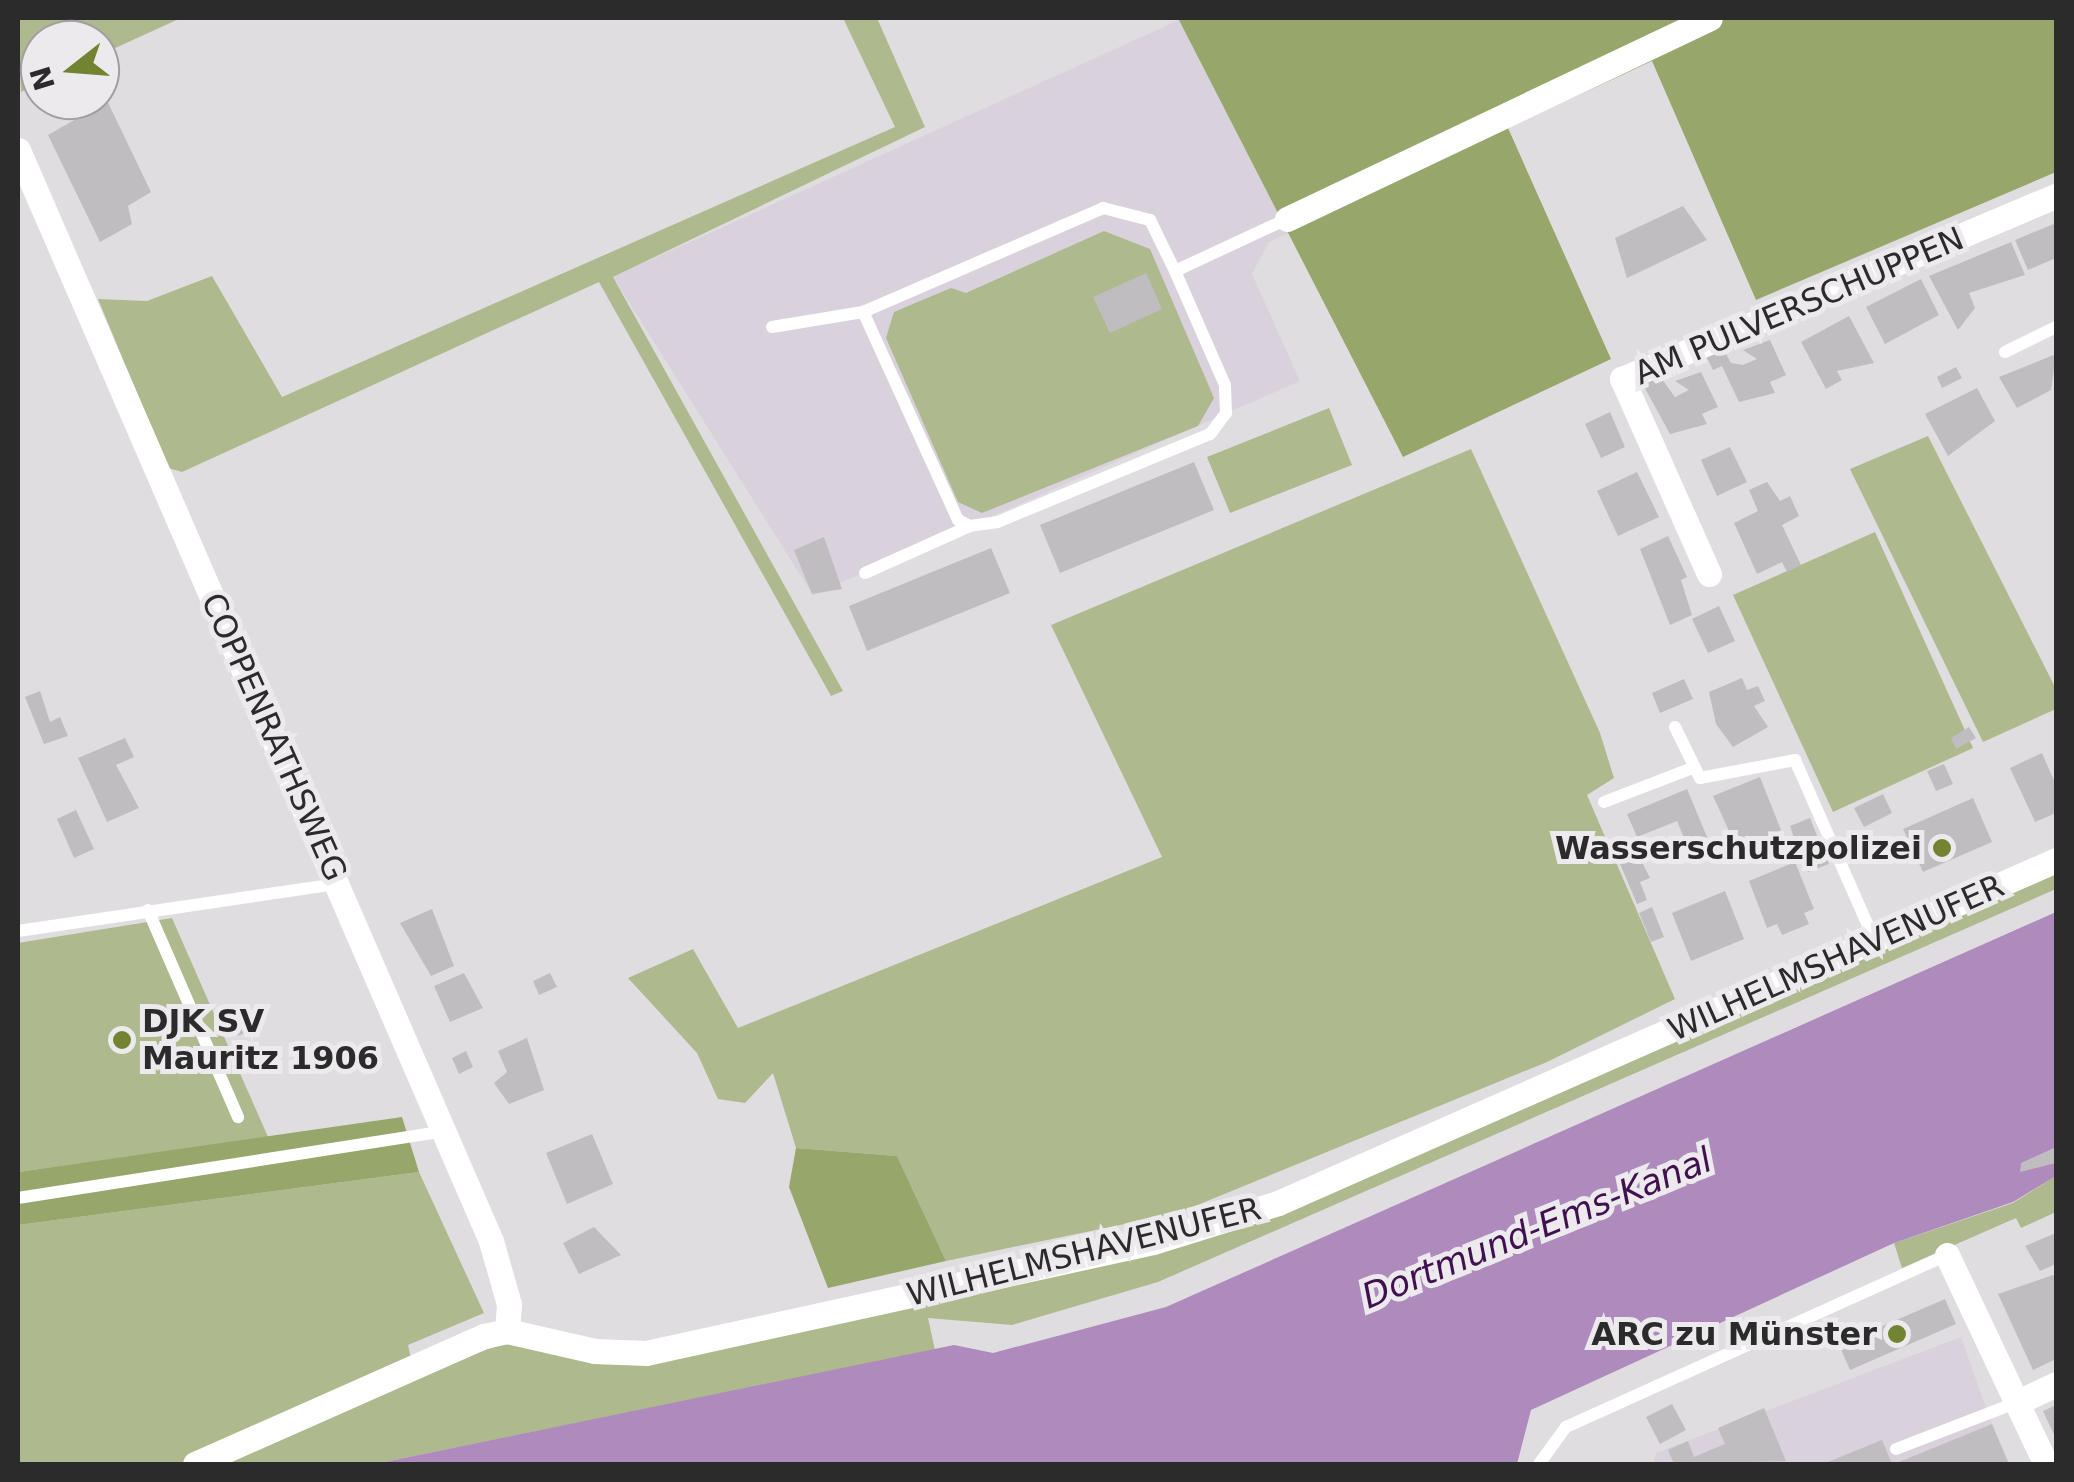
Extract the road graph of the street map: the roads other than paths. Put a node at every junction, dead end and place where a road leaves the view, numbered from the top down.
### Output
1 (1710, 18) edge
2 (18, 150) edge
3 (2056, 196) edge
4 (1288, 219) joint
5 (1174, 271) junction
6 (863, 312) junction
7 (2056, 327) edge
8 (772, 328) dead end
9 (2006, 352) dead end
10 (970, 526) junction
11 (865, 573) dead end
12 (1708, 574) dead end
13 (1675, 727) dead end
14 (1694, 767) junction
15 (1604, 802) dead end
16 (2056, 860) edge
17 (338, 884) junction
18 (148, 910) junction
19 (18, 931) edge
20 (1875, 940) junction
21 (238, 1117) dead end
22 (444, 1131) junction
23 (18, 1198) edge
24 (1947, 1255) joint
25 (507, 1330) junction
26 (2056, 1384) edge
27 (2018, 1402) junction
28 (1896, 1449) dead end
29 (195, 1464) edge
30 (1539, 1464) edge
31 (2046, 1464) edge

1 - 4 street
2 - 17 street, COPPENRATHSWEG
3 - 12 street, AM PULVERSCHUPPEN
4 - 5 lane
5 - 6 lane
5 - 10 lane
6 - 8 lane
6 - 10 lane
7 - 9 lane
10 - 11 lane
13 - 14 lane
14 - 15 lane
14 - 20 lane
16 - 20 street, WILHELMSHAVENUFER
17 - 18 lane
17 - 22 street, COPPENRATHSWEG
18 - 19 lane
18 - 21 lane
20 - 25 street, WILHELMSHAVENUFER
22 - 23 lane
22 - 25 street, COPPENRATHSWEG
24 - 27 street
24 - 30 lane
25 - 29 street
26 - 27 street
27 - 28 lane
27 - 31 street

